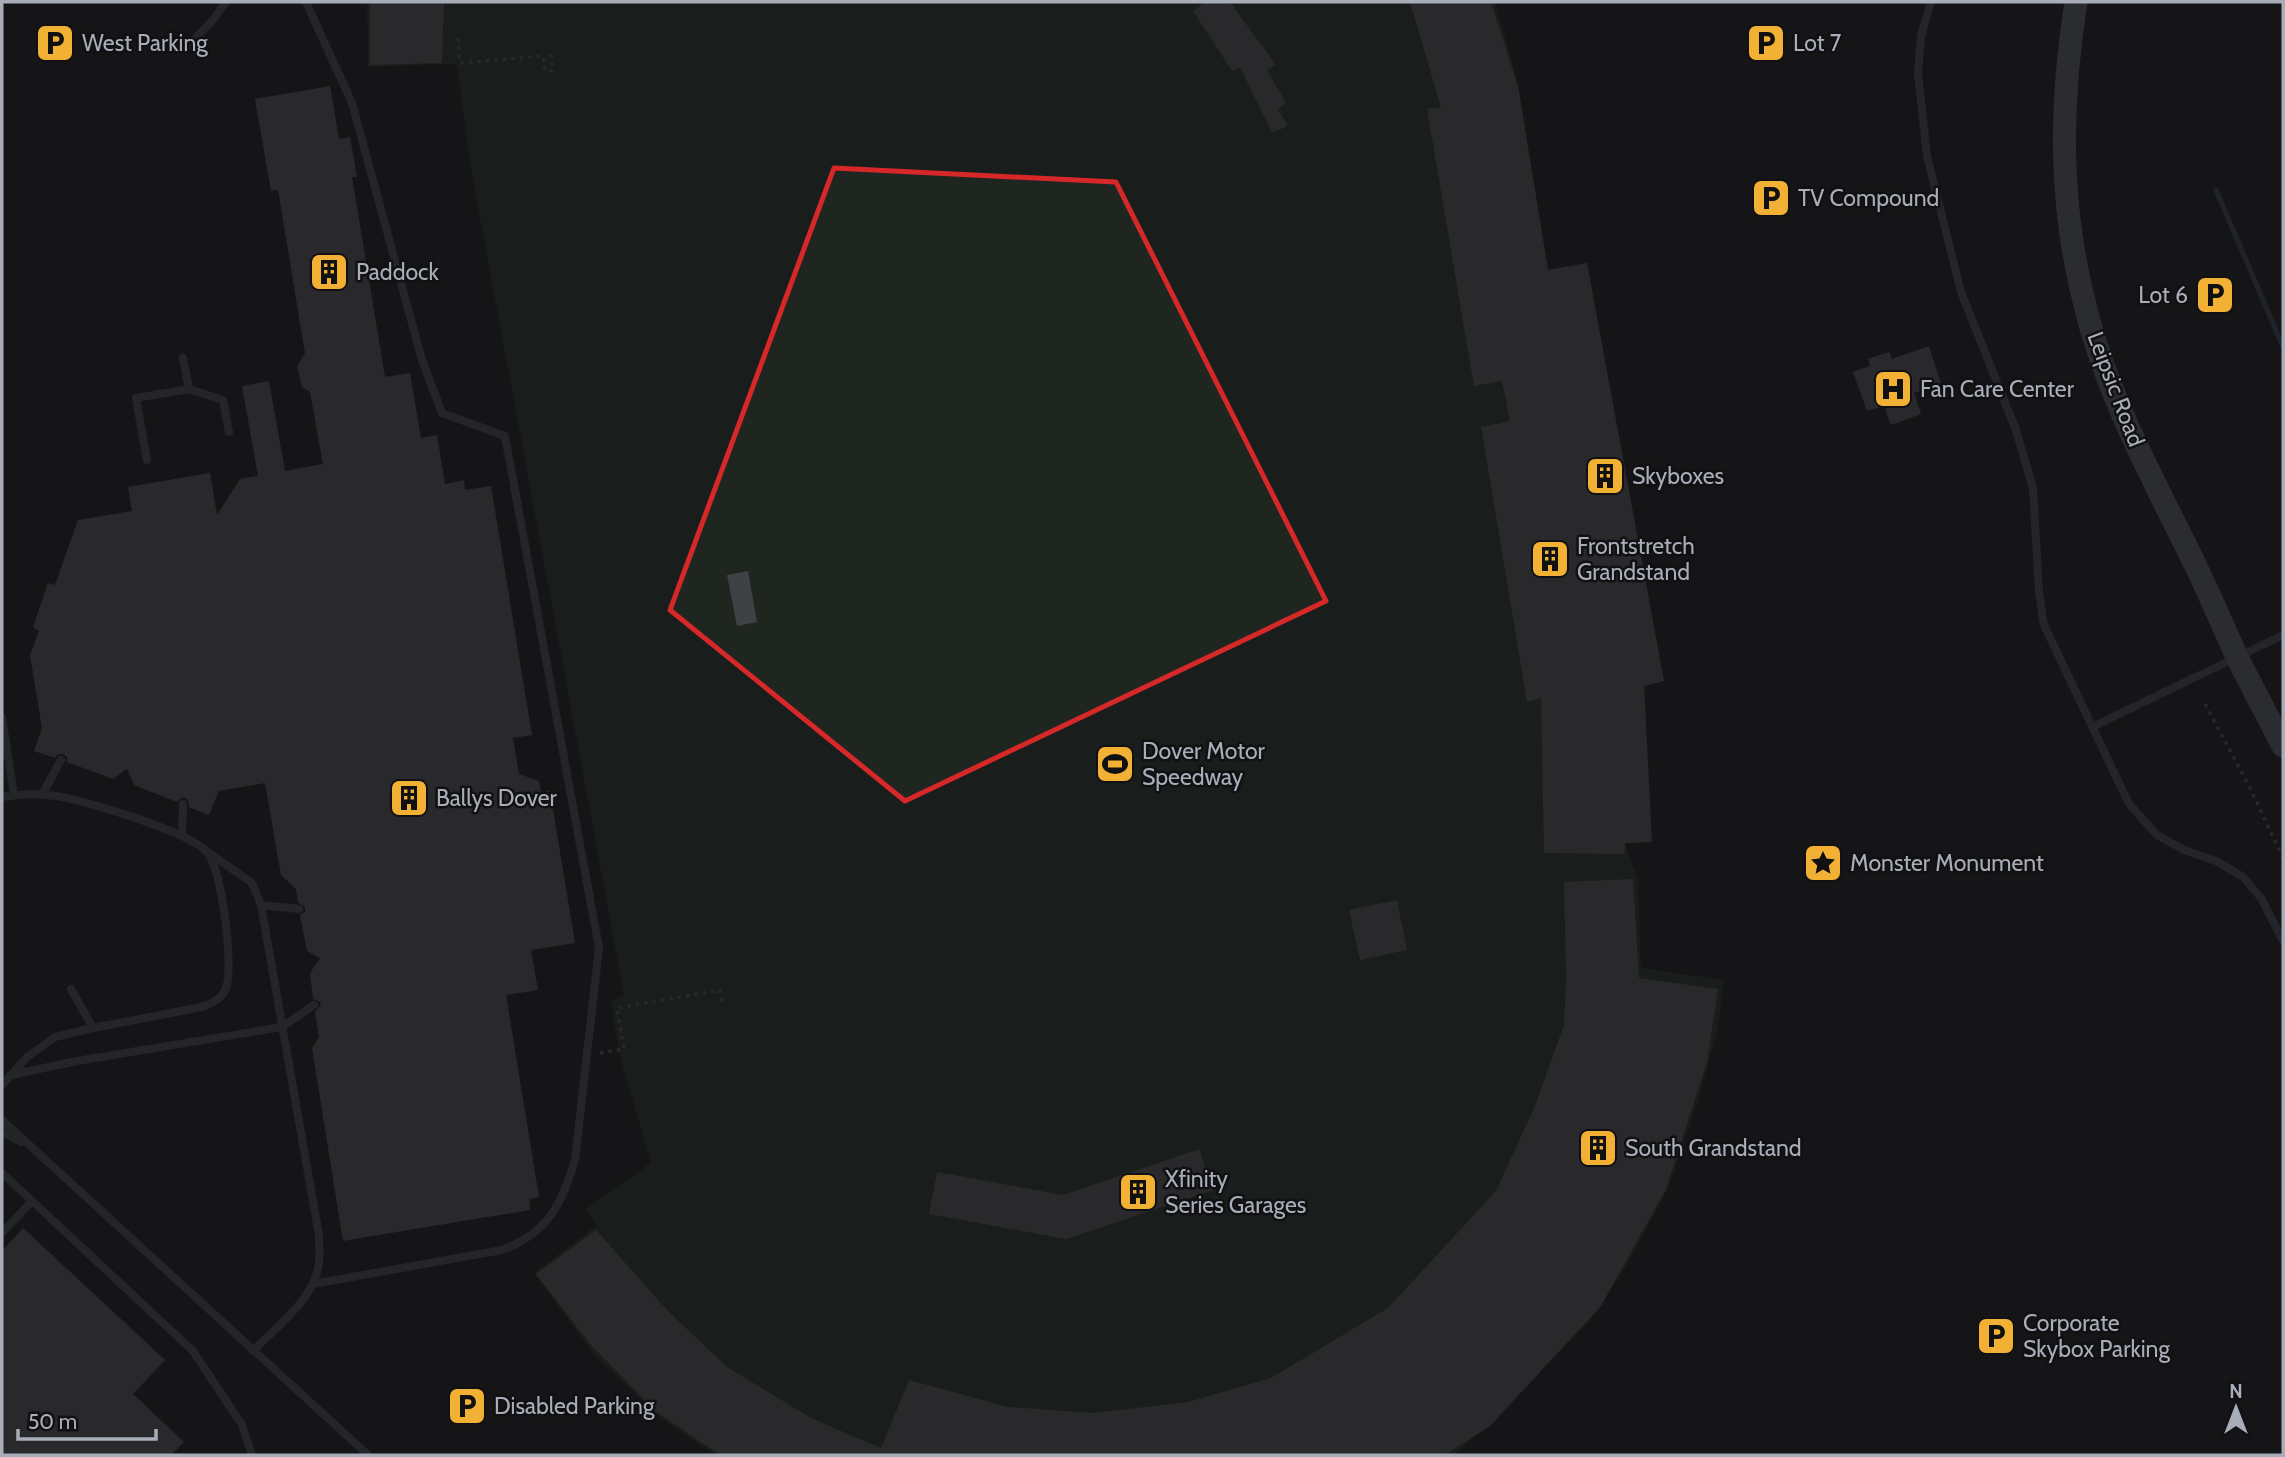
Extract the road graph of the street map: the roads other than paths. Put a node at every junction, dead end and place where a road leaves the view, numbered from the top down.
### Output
1 (226, 2) edge
2 (306, 2) edge
3 (1931, 2) edge
4 (2076, 2) edge
5 (189, 45) dead end
6 (183, 358) dead end
7 (189, 389) junction
8 (229, 432) dead end
9 (147, 460) dead end
10 (2283, 635) edge
11 (2238, 658) junction
12 (2, 717) edge
13 (2092, 727) junction
14 (2283, 746) edge
15 (61, 760) dead end
16 (14, 795) junction
17 (42, 795) junction
18 (2, 797) edge
19 (183, 804) dead end
20 (182, 836) junction
21 (208, 852) junction
22 (261, 905) junction
23 (299, 909) dead end
24 (2283, 941) edge
25 (71, 989) dead end
26 (314, 1005) dead end
27 (282, 1027) junction
28 (93, 1028) junction
29 (11, 1075) junction
30 (2, 1085) edge
31 (2, 1120) edge
32 (2, 1132) edge
33 (30, 1146) junction
34 (2, 1173) edge
35 (32, 1201) junction
36 (2, 1233) edge
37 (313, 1284) junction
38 (253, 1351) junction
39 (252, 1455) edge
40 (368, 1455) edge

1 - 5 lane
2 - 37 lane
3 - 13 lane
4 - 11 street, Leipsic Road
6 - 7 lane
7 - 8 lane
7 - 9 lane
10 - 11 lane
11 - 13 lane
11 - 14 street, Leipsic Road
12 - 16 lane
13 - 24 lane
15 - 17 lane
16 - 17 lane
16 - 18 lane
17 - 20 lane
19 - 20 lane
20 - 21 lane
21 - 22 lane
21 - 28 lane
22 - 23 lane
22 - 27 lane
25 - 28 lane
26 - 27 lane
27 - 29 lane
27 - 37 lane
28 - 29 lane
29 - 30 lane
31 - 33 lane
32 - 33 lane
33 - 38 lane
34 - 35 lane
35 - 36 lane
35 - 39 lane
37 - 38 lane
38 - 40 lane

